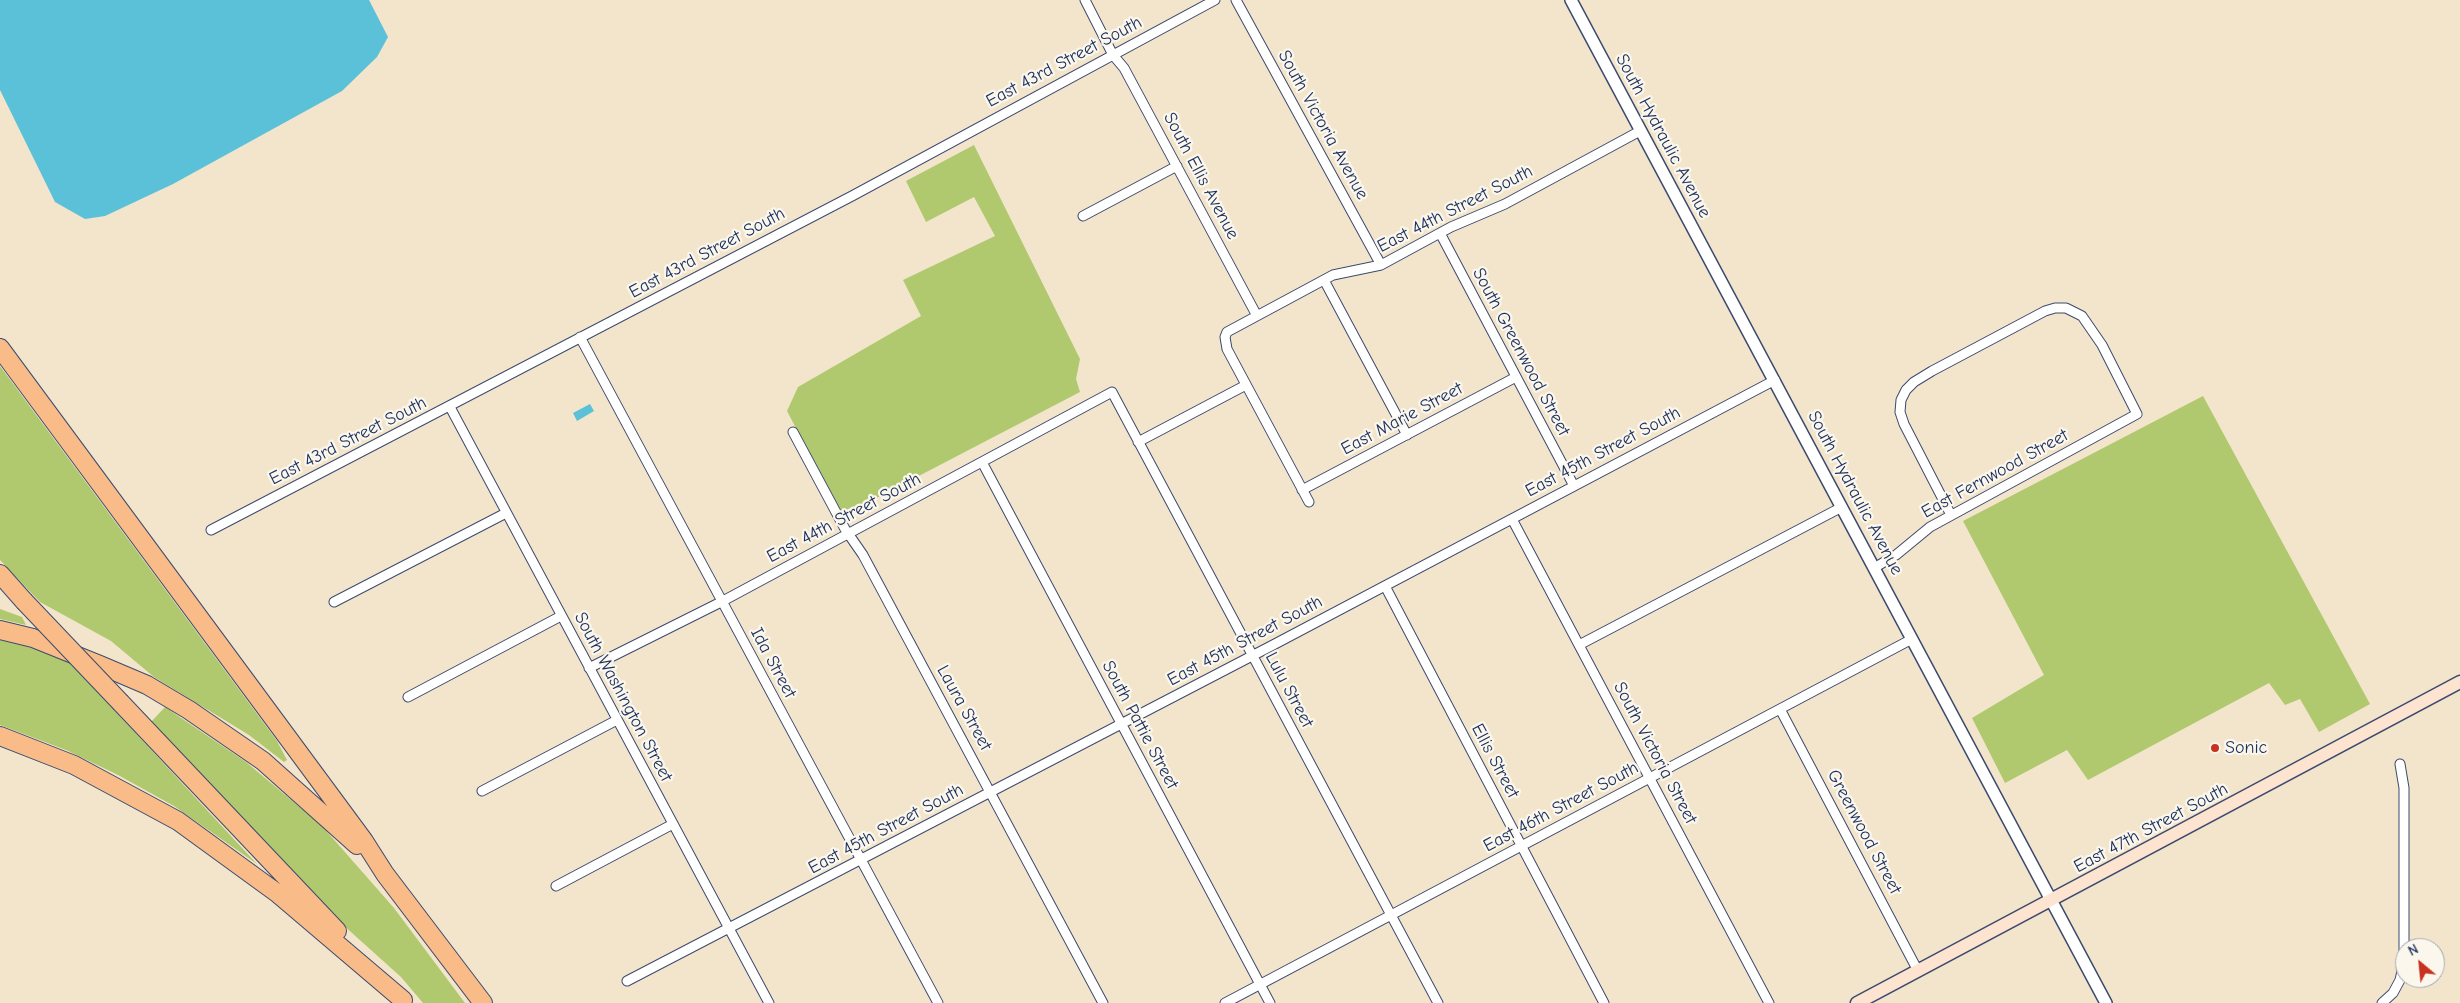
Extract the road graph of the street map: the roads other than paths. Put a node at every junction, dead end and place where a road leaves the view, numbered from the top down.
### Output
1 (1084, 0) edge
2 (1215, 0) edge
3 (1236, 0) edge
4 (1571, 0) edge
5 (1113, 55) junction
6 (1640, 131) junction
7 (1177, 166) junction
8 (1084, 216) dead end
9 (1440, 233) junction
10 (1381, 265) junction
11 (1324, 280) junction
12 (1256, 314) junction
13 (580, 337) junction
14 (0, 348) edge
15 (1516, 377) junction
16 (1775, 380) junction
17 (1246, 385) junction
18 (1112, 392) joint
19 (450, 407) junction
20 (793, 432) dead end
21 (1407, 435) junction
22 (1138, 442) junction
23 (982, 462) junction
24 (1574, 486) junction
25 (1302, 490) junction
26 (1309, 502) dead end
27 (1842, 507) junction
28 (506, 513) junction
29 (1952, 515) junction
30 (1512, 519) junction
31 (211, 530) dead end
32 (849, 534) junction
33 (1874, 568) junction
34 (0, 574) edge
35 (1385, 586) junction
36 (334, 602) dead end
37 (722, 602) junction
38 (561, 616) junction
39 (0, 630) edge
40 (1912, 639) junction
41 (1579, 645) junction
42 (1253, 656) junction
43 (589, 668) junction
44 (2460, 682) edge
45 (408, 697) dead end
46 (1780, 709) junction
47 (617, 720) junction
48 (1121, 724) junction
49 (0, 736) edge
50 (2400, 764) dead end
51 (1649, 778) junction
52 (482, 791) dead end
53 (991, 792) junction
54 (673, 824) junction
55 (1521, 846) junction
56 (862, 860) junction
57 (385, 874) junction
58 (556, 886) dead end
59 (2051, 900) junction
60 (1391, 916) junction
61 (729, 929) junction
62 (1918, 971) junction
63 (627, 981) dead end
64 (1260, 985) junction
65 (404, 1002) edge
66 (484, 1003) edge
67 (769, 1003) edge
68 (938, 1003) edge
69 (1103, 1003) edge
70 (1225, 1003) edge
71 (1270, 1003) edge
72 (1438, 1003) edge
73 (1604, 1003) edge
74 (1769, 1003) edge
75 (1857, 1003) edge
76 (2106, 1003) edge
77 (2382, 1003) edge

1 - 5 street
2 - 5 street, East 43rd Street South
3 - 10 street, South Victoria Avenue
4 - 6 street, South Hydraulic Avenue
5 - 7 street, South Ellis Avenue
5 - 13 street, East 43rd Street South
6 - 9 street, East 44th Street South
6 - 16 street, South Hydraulic Avenue
7 - 8 street
7 - 12 street, South Ellis Avenue
9 - 10 street, East 44th Street South
9 - 15 street, South Greenwood Street
10 - 11 street, East 44th Street South
11 - 12 street, East 44th Street South
11 - 21 street
12 - 17 street, East 44th Street South
13 - 19 street, East 43rd Street South
13 - 37 street, Ida Street
14 - 57 highway
15 - 21 street, East Marie Street
15 - 24 street, South Greenwood Street
16 - 24 street, East 45th Street South
16 - 27 street, South Hydraulic Avenue
17 - 22 street
17 - 25 street
18 - 22 street, Lulu Street
18 - 23 street, East 44th Street South
19 - 28 street, South Washington Street
19 - 31 street, East 43rd Street South
20 - 32 street, Laura Street
21 - 25 street, East Marie Street
22 - 42 street, Lulu Street
23 - 32 street, East 44th Street South
23 - 48 street, South Pattie Street
24 - 30 street, East 45th Street South
25 - 26 street
27 - 33 street, South Hydraulic Avenue
27 - 41 street
28 - 36 street
28 - 38 street, South Washington Street
29 - 29 street, East Fernwood Street
29 - 33 street, East Fernwood Street
30 - 35 street, East 45th Street South
30 - 41 street, South Victoria Street
32 - 37 street, East 44th Street South
32 - 53 street, Laura Street
33 - 40 street, South Hydraulic Avenue
34 - 65 highway, bridge
35 - 42 street, East 45th Street South
35 - 55 street, Ellis Street
37 - 43 street, East 44th Street South
37 - 56 street, Ida Street
38 - 43 street, South Washington Street
38 - 45 street
39 - 57 highway
40 - 46 street, East 46th Street South
40 - 59 street, South Hydraulic Avenue
41 - 51 street, South Victoria Street
42 - 48 street, East 45th Street South
42 - 60 street, Lulu Street
43 - 47 street, South Washington Street
44 - 59 main road, East 47th Street South
46 - 51 street, East 46th Street South
46 - 62 street, Greenwood Street
47 - 52 street
47 - 54 street, South Washington Street
48 - 53 street, East 45th Street South
48 - 64 street, South Pattie Street
49 - 65 highway
50 - 77 street
51 - 55 street, East 46th Street South
51 - 74 street, South Victoria Street
53 - 56 street, East 45th Street South
53 - 69 street, Laura Street
54 - 58 street
54 - 61 street, South Washington Street
55 - 60 street, East 46th Street South
55 - 73 street, Ellis Street
56 - 61 street, East 45th Street South
56 - 68 street, Ida Street
57 - 66 highway
59 - 62 main road, East 47th Street South
59 - 76 street, South Hydraulic Avenue
60 - 64 street, East 46th Street South
60 - 72 street, Lulu Street
61 - 63 street, East 45th Street South
61 - 67 street, South Washington Street
62 - 75 main road, East 47th Street South
64 - 70 street, East 46th Street South
64 - 71 street, South Pattie Street

